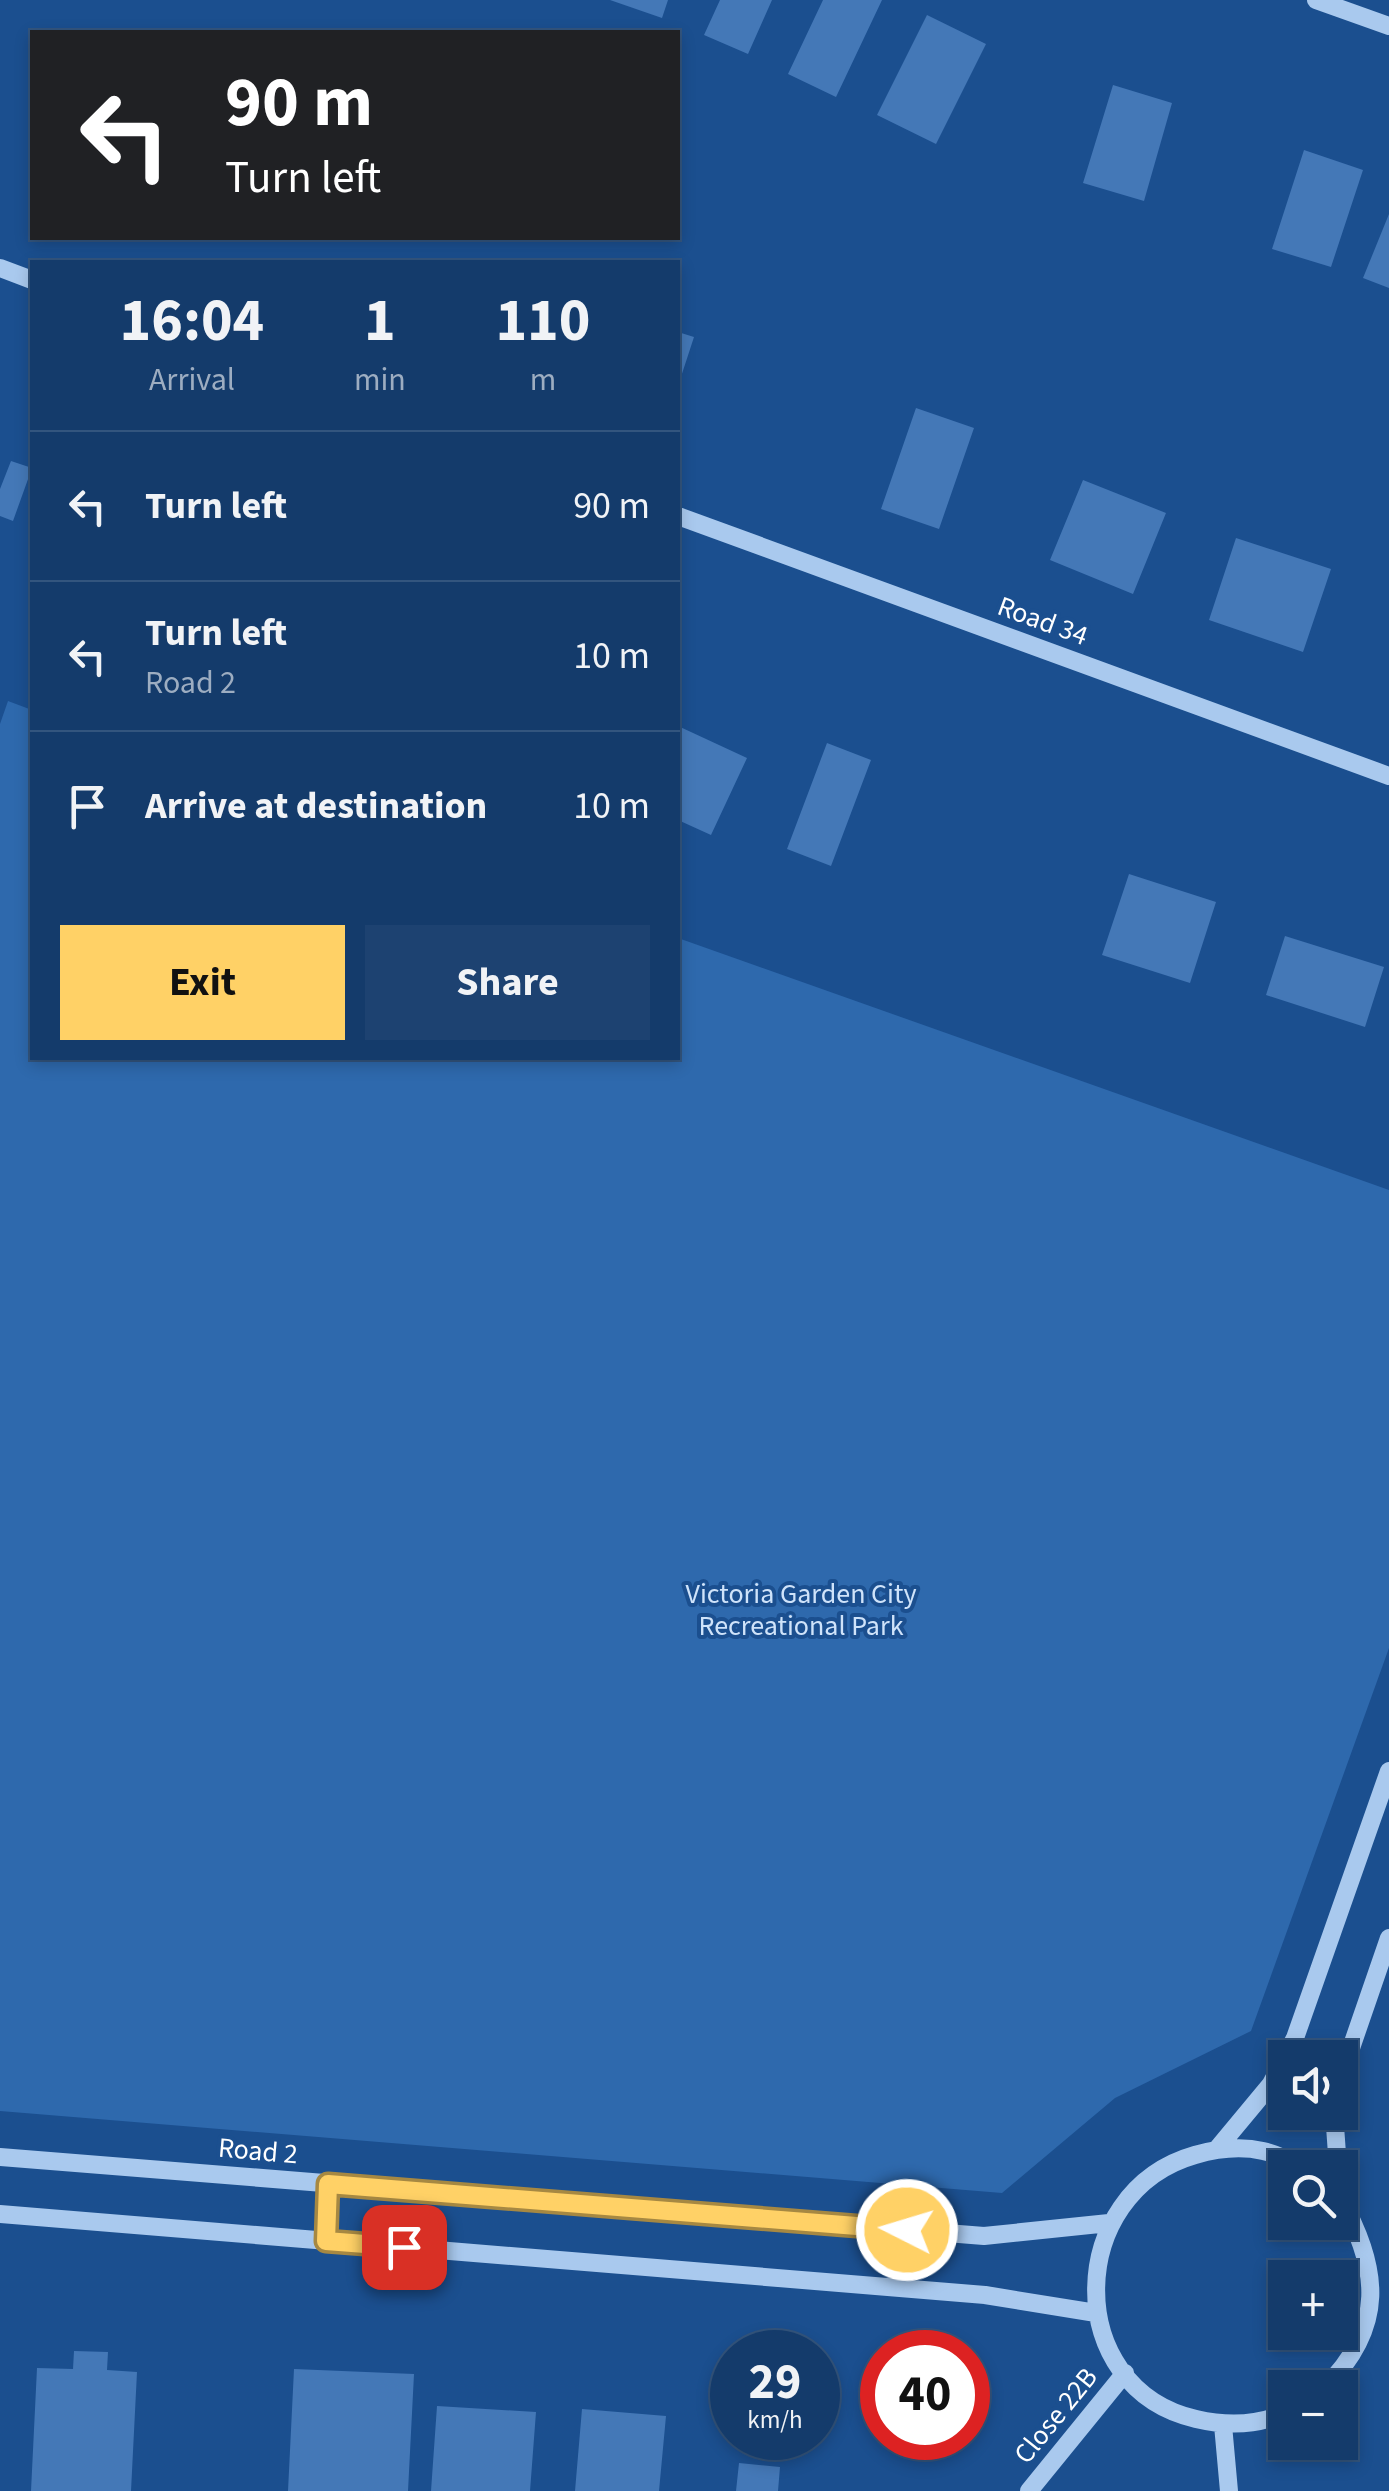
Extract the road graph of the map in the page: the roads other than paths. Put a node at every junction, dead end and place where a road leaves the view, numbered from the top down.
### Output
1 (1316, 0) edge
2 (1389, 26) edge
3 (0, 268) edge
4 (30, 279) edge
5 (680, 517) edge
6 (1389, 776) edge
7 (1389, 1771) edge
8 (1389, 1938) edge
9 (1354, 2040) edge
10 (1217, 2149) junction
11 (1268, 2153) edge
12 (0, 2158) edge
13 (328, 2184) junction
14 (0, 2214) edge
15 (1109, 2223) junction
16 (1358, 2231) edge
17 (326, 2241) junction
18 (1380, 2304) edge
19 (1096, 2313) junction
20 (1342, 2370) edge
21 (1125, 2373) junction
22 (1268, 2420) edge
23 (1223, 2425) junction
24 (1029, 2491) edge
25 (1228, 2491) edge

1 - 2 street
3 - 4 street
5 - 6 street, Road 34
7 - 10 street
8 - 9 street
10 - 11 street
10 - 15 street
12 - 13 street, Road 2
13 - 15 street, Road 2
13 - 17 street
14 - 17 street
15 - 19 street
16 - 18 street
17 - 19 street
18 - 20 street
19 - 21 street
21 - 23 street
21 - 24 street, Close 22B
22 - 23 street
23 - 25 street

